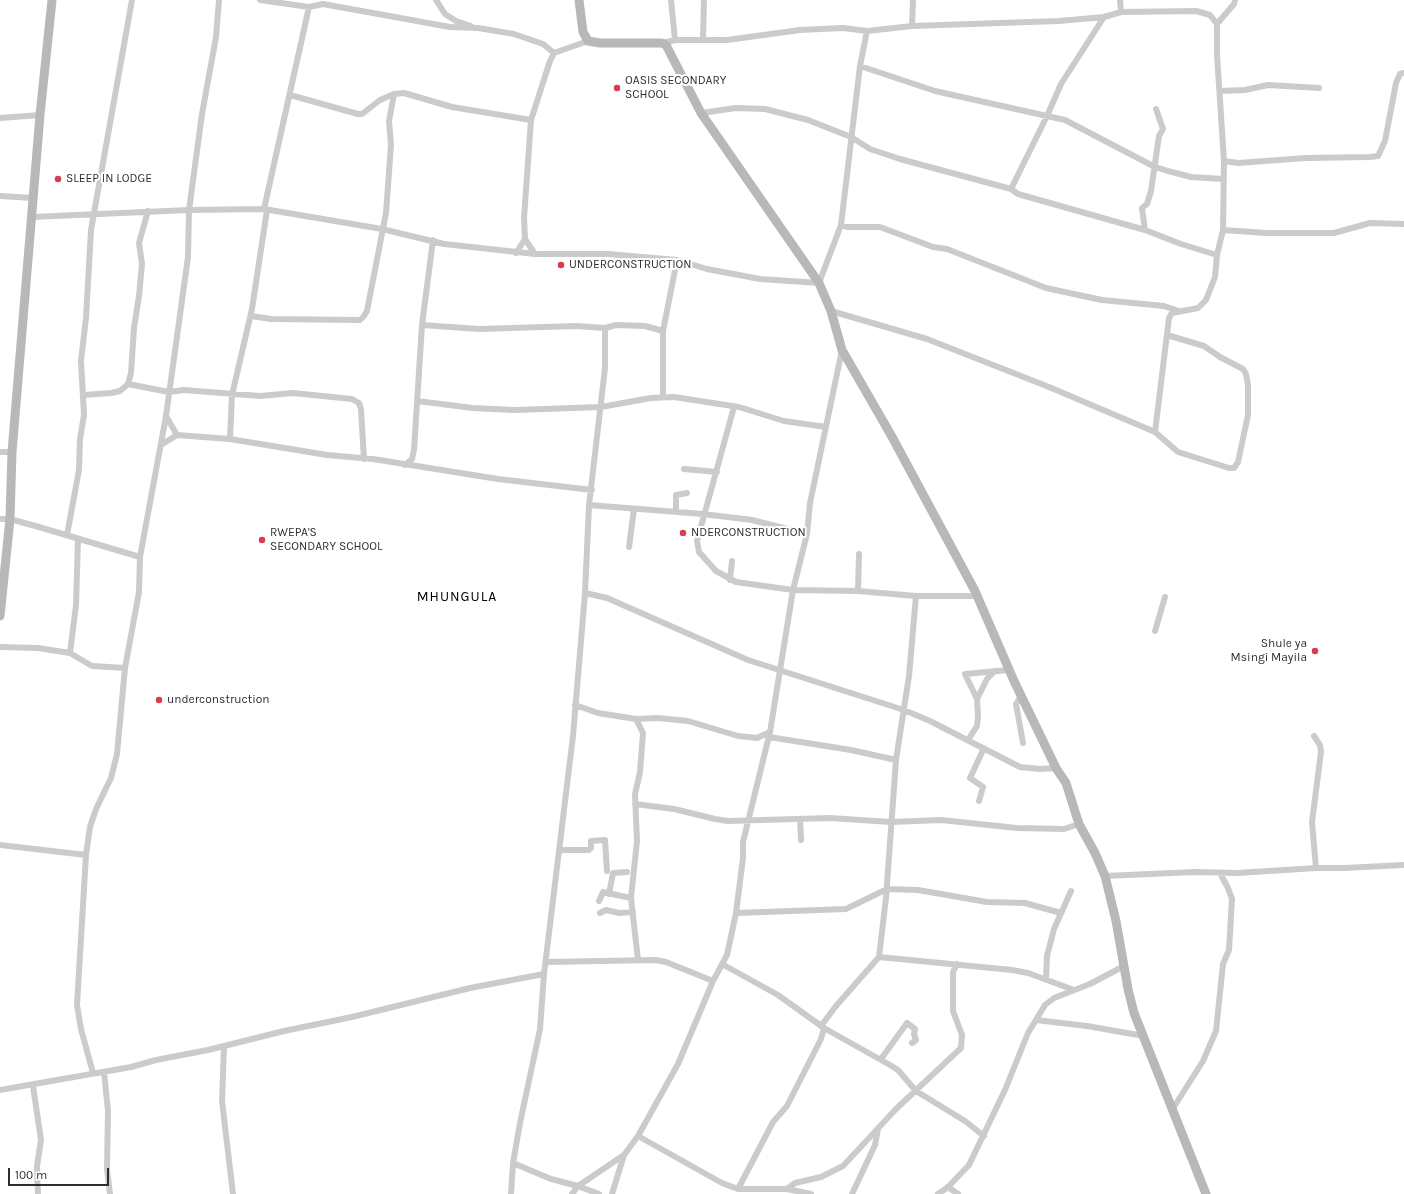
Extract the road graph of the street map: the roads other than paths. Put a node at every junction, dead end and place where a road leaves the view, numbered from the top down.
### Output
1 (52, 0) edge
2 (132, 0) edge
3 (219, 0) edge
4 (260, 0) edge
5 (303, 0) edge
6 (436, 0) edge
7 (579, 0) edge
8 (671, 0) edge
9 (704, 0) edge
10 (913, 0) edge
11 (1120, 0) edge
12 (1235, 0) edge
13 (309, 7) junction
14 (1121, 12) junction
15 (1104, 17) junction
16 (1217, 24) junction
17 (912, 26) junction
18 (478, 28) junction
19 (867, 31) junction
20 (703, 39) junction
21 (675, 40) junction
22 (588, 41) junction
23 (662, 43) junction
24 (554, 53) junction
25 (860, 66) junction
26 (1404, 73) edge
27 (1319, 88) dead end
28 (1220, 91) junction
29 (394, 94) junction
30 (290, 95) junction
31 (1156, 109) dead end
32 (701, 113) junction
33 (40, 116) junction
34 (1047, 116) junction
35 (0, 118) edge
36 (531, 120) junction
37 (852, 137) junction
38 (1224, 161) junction
39 (1155, 167) junction
40 (1223, 179) junction
41 (1011, 189) junction
42 (0, 196) edge
43 (33, 198) junction
44 (266, 209) junction
45 (189, 210) junction
46 (148, 212) junction
47 (93, 215) junction
48 (32, 217) junction
49 (1404, 224) edge
50 (841, 225) junction
51 (382, 229) junction
52 (1145, 230) junction
53 (1224, 230) junction
54 (525, 239) junction
55 (433, 240) junction
56 (516, 253) junction
57 (535, 254) junction
58 (1217, 255) junction
59 (677, 260) junction
60 (819, 283) junction
61 (830, 311) junction
62 (1179, 311) junction
63 (251, 316) junction
64 (422, 325) junction
65 (605, 328) junction
66 (663, 331) junction
67 (1167, 335) junction
68 (842, 350) junction
69 (128, 384) junction
70 (170, 392) junction
71 (84, 395) junction
72 (232, 395) junction
73 (663, 397) junction
74 (417, 401) junction
75 (601, 407) junction
76 (734, 407) junction
77 (166, 416) junction
78 (826, 426) junction
79 (1155, 432) junction
80 (177, 435) junction
81 (230, 439) junction
82 (161, 445) junction
83 (0, 452) edge
84 (12, 452) junction
85 (364, 459) junction
86 (405, 465) junction
87 (684, 470) dead end
88 (717, 472) junction
89 (592, 490) junction
90 (687, 493) dead end
91 (589, 505) junction
92 (634, 510) junction
93 (676, 512) junction
94 (703, 514) junction
95 (5, 519) edge
96 (807, 534) junction
97 (67, 535) junction
98 (78, 539) junction
99 (629, 547) dead end
100 (859, 554) dead end
101 (140, 557) junction
102 (732, 562) dead end
103 (730, 580) junction
104 (793, 590) junction
105 (858, 591) junction
106 (585, 593) junction
107 (916, 596) junction
108 (977, 596) junction
109 (1165, 597) dead end
110 (0, 616) edge
111 (1155, 631) dead end
112 (0, 647) edge
113 (70, 653) junction
114 (125, 668) junction
115 (1009, 670) junction
116 (780, 671) junction
117 (995, 671) junction
118 (1020, 696) junction
119 (977, 699) junction
120 (575, 705) junction
121 (904, 710) junction
122 (636, 719) junction
123 (770, 735) junction
124 (1314, 736) dead end
125 (968, 740) junction
126 (1023, 743) dead end
127 (984, 748) junction
128 (896, 760) junction
129 (1056, 768) junction
130 (979, 801) dead end
131 (635, 804) junction
132 (800, 819) junction
133 (749, 820) junction
134 (890, 822) junction
135 (1078, 824) junction
136 (801, 840) dead end
137 (0, 846) edge
138 (559, 850) junction
139 (86, 855) junction
140 (1404, 865) edge
141 (1316, 868) junction
142 (607, 870) dead end
143 (627, 872) dead end
144 (1220, 873) junction
145 (1105, 876) junction
146 (887, 889) junction
147 (1070, 891) dead end
148 (609, 894) junction
149 (631, 898) junction
150 (599, 901) dead end
151 (633, 912) junction
152 (600, 913) dead end
153 (736, 913) junction
154 (1061, 913) junction
155 (879, 957) junction
156 (638, 960) junction
157 (546, 962) junction
158 (722, 964) junction
159 (957, 964) junction
160 (1124, 966) junction
161 (544, 974) junction
162 (1046, 979) junction
163 (713, 981) junction
164 (1074, 990) junction
165 (1036, 1020) junction
166 (823, 1027) junction
167 (1144, 1036) junction
168 (912, 1043) dead end
169 (224, 1046) junction
170 (881, 1059) junction
171 (104, 1072) junction
172 (93, 1073) junction
173 (33, 1086) junction
174 (0, 1090) edge
175 (916, 1091) junction
176 (1172, 1110) junction
177 (878, 1129) junction
178 (638, 1136) junction
179 (984, 1136) junction
180 (624, 1155) junction
181 (513, 1163) junction
182 (578, 1186) junction
183 (948, 1187) junction
184 (787, 1189) junction
185 (740, 1191) edge
186 (38, 1194) edge
187 (110, 1194) edge
188 (233, 1194) edge
189 (511, 1194) edge
190 (572, 1194) edge
191 (599, 1194) edge
192 (612, 1194) edge
193 (811, 1194) edge
194 (852, 1194) edge
195 (938, 1194) edge
196 (958, 1194) edge
197 (1206, 1194) edge

1 - 33 street
2 - 47 street
3 - 45 street
4 - 13 street
5 - 13 street
6 - 18 street
7 - 22 street
8 - 21 street
9 - 20 street
10 - 17 street
11 - 14 street
12 - 16 street
13 - 18 street
13 - 30 street
14 - 15 street
14 - 16 street
15 - 17 street
15 - 34 street
16 - 28 street
17 - 19 street
18 - 24 street
19 - 20 street
19 - 25 street
20 - 21 street
21 - 23 street
22 - 23 street
22 - 24 street
23 - 32 street
24 - 36 street
25 - 34 street
25 - 37 street
26 - 38 street
27 - 28 street
28 - 38 street
29 - 30 street
29 - 36 street
29 - 51 street
30 - 44 street
31 - 39 street
32 - 37 street
32 - 60 street
33 - 35 street
33 - 43 street
34 - 39 street
34 - 41 street
36 - 54 street
37 - 41 street
37 - 50 street
38 - 40 street
39 - 40 street
39 - 52 street
40 - 53 street
41 - 52 street
42 - 43 street
43 - 48 street
44 - 45 street
44 - 51 street
44 - 63 street
45 - 46 street
45 - 70 street
46 - 47 street
46 - 69 street
47 - 48 street
47 - 71 street
48 - 84 street
49 - 53 street
50 - 60 street
50 - 62 street
51 - 55 street
51 - 63 street
52 - 58 street
53 - 58 street
54 - 56 street
54 - 57 street
55 - 56 street
55 - 64 street
56 - 57 street
57 - 59 street
58 - 62 street
59 - 60 street
59 - 66 street
60 - 61 street
61 - 68 street
61 - 79 street
62 - 67 street
63 - 72 street
64 - 65 street
64 - 74 street
65 - 66 street
65 - 75 street
66 - 73 street
67 - 79 street
67 - 79 street
68 - 78 street
68 - 108 street
69 - 70 street
69 - 71 street
70 - 72 street
70 - 77 street
71 - 97 street
72 - 81 street
72 - 85 street
73 - 75 street
73 - 76 street
74 - 75 street
74 - 86 street
75 - 89 street
76 - 78 street
76 - 88 street
77 - 80 street
77 - 82 street
78 - 96 street
80 - 81 street
80 - 82 street
81 - 85 street
82 - 101 street
83 - 84 street
84 - 95 street
85 - 86 street
86 - 89 street
87 - 88 street
88 - 94 street
89 - 91 street
90 - 93 street
91 - 92 street
91 - 106 street
92 - 93 street
92 - 99 street
93 - 94 street
94 - 96 street
94 - 103 street
95 - 97 street
95 - 110 street
96 - 104 street
97 - 98 street
98 - 101 street
98 - 113 street
100 - 105 street
101 - 114 street
102 - 103 street
103 - 104 street
104 - 105 street
104 - 116 street
105 - 107 street
106 - 116 street
106 - 120 street
107 - 108 street
107 - 121 street
108 - 115 street
109 - 111 street
112 - 113 street
113 - 114 street
114 - 139 street
115 - 117 street
115 - 118 street
116 - 121 street
116 - 123 street
117 - 119 street
117 - 119 street
118 - 126 street
118 - 129 street
119 - 125 street
120 - 122 street
120 - 138 street
121 - 125 street
121 - 128 street
122 - 123 street
122 - 131 street
123 - 128 street
123 - 133 street
124 - 141 street
125 - 127 street
127 - 129 street
127 - 130 street
128 - 134 street
129 - 135 street
131 - 133 street
131 - 149 street
132 - 133 street
132 - 134 street
132 - 136 street
133 - 153 street
134 - 135 street
134 - 146 street
135 - 145 street
137 - 139 street
138 - 142 street
138 - 157 street
139 - 172 street
140 - 141 street
141 - 144 street
143 - 148 street
144 - 145 street
144 - 176 street
145 - 160 street
146 - 153 street
146 - 154 street
146 - 155 street
147 - 154 street
148 - 149 street
148 - 150 street
149 - 151 street
151 - 152 street
151 - 156 street
153 - 158 street
154 - 162 street
155 - 159 street
155 - 166 street
156 - 157 street
156 - 163 street
157 - 161 street
158 - 163 street
158 - 166 street
159 - 162 street
159 - 175 street
160 - 164 street
160 - 167 street
161 - 169 street
161 - 181 street
162 - 164 street
163 - 178 street
164 - 165 street
165 - 167 street
165 - 179 street
166 - 170 street
166 - 185 street
167 - 176 street
168 - 170 street
169 - 171 street
169 - 188 street
170 - 175 street
171 - 172 street
171 - 187 street
172 - 173 street
173 - 174 street
173 - 186 street
175 - 177 street
175 - 179 street
176 - 197 street
177 - 184 street
177 - 194 street
178 - 180 street
178 - 185 street
179 - 183 street
180 - 182 street
180 - 192 street
181 - 182 street
181 - 189 street
182 - 190 street
182 - 191 street
183 - 195 street
183 - 196 street
184 - 185 street
184 - 193 street

